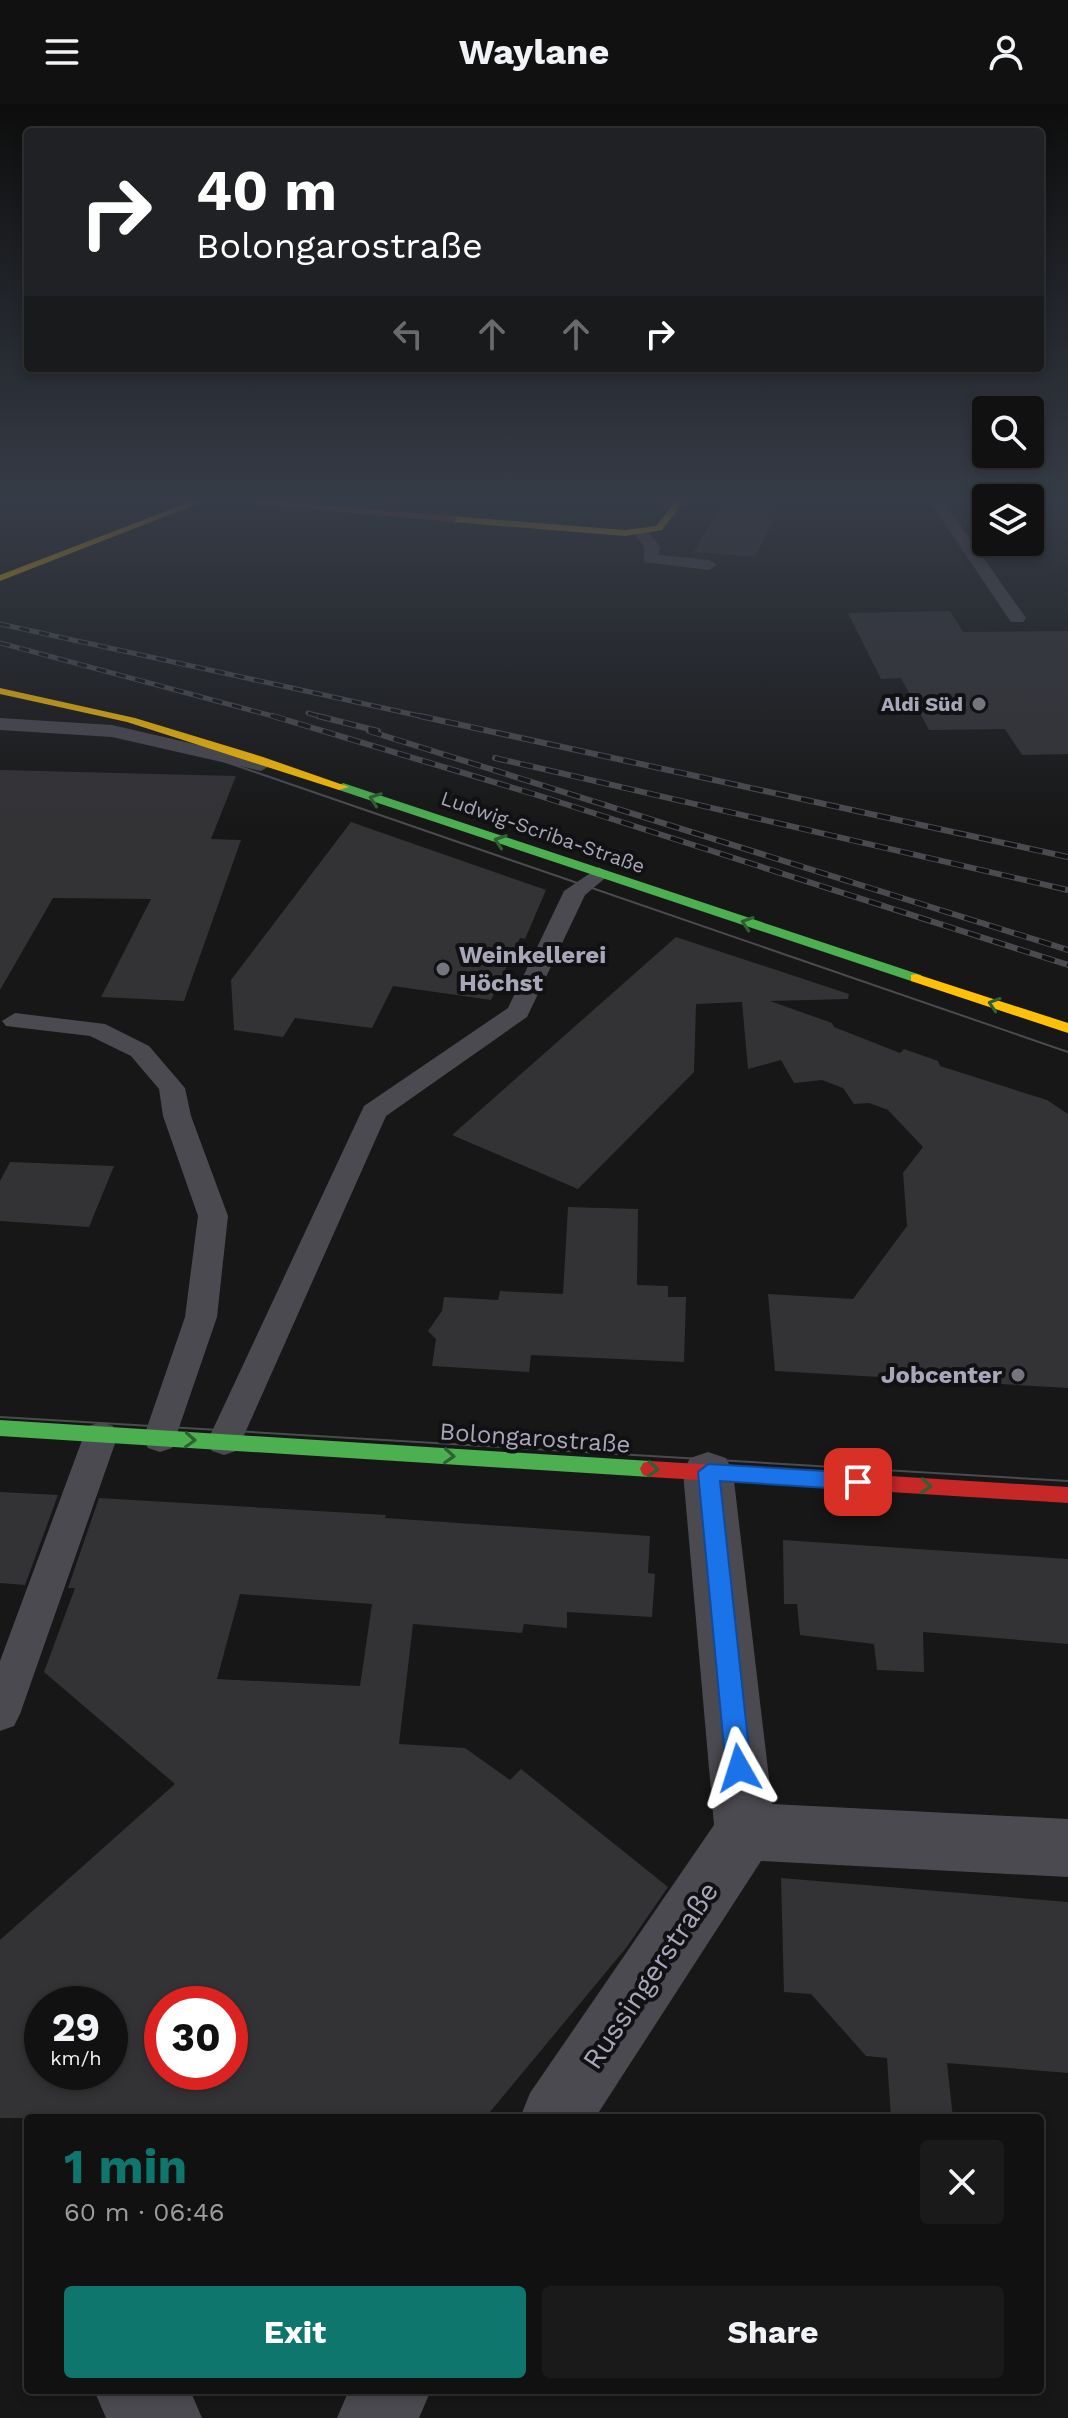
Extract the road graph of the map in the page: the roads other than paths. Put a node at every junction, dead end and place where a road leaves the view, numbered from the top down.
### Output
1 (1011, 610) edge
2 (1017, 618) dead end
3 (0, 691) edge
4 (0, 708) edge
5 (123, 718) junction
6 (0, 724) edge
7 (306, 782) junction
8 (599, 874) junction
9 (15, 1021) dead end
10 (1068, 1028) edge
11 (0, 1428) edge
12 (101, 1435) junction
13 (160, 1439) junction
14 (224, 1442) junction
15 (708, 1472) junction
16 (1068, 1495) edge
17 (0, 1714) edge
18 (745, 1831) junction
19 (1068, 1848) edge
20 (558, 2114) edge
21 (137, 2394) edge
22 (390, 2394) edge
23 (163, 2418) edge
24 (376, 2418) edge

1 - 2 lane
3 - 5 main road, Ludwig-Scriba-Straße
4 - 5 lane
5 - 7 main road, Ludwig-Scriba-Straße
6 - 7 lane
8 -> 7 main road, Ludwig-Scriba-Straße
10 -> 8 main road, Ludwig-Scriba-Straße
8 - 14 lane
9 - 13 lane
11 - 12 main road, Bolongarostraße
12 - 13 main road, Bolongarostraße
12 - 17 lane
13 -> 14 main road, Bolongarostraße
14 -> 15 main road, Bolongarostraße
15 -> 16 main road, Bolongarostraße
15 - 18 street
18 - 19 street
18 - 20 street, Russingerstraße
21 - 23 street
22 - 24 street

